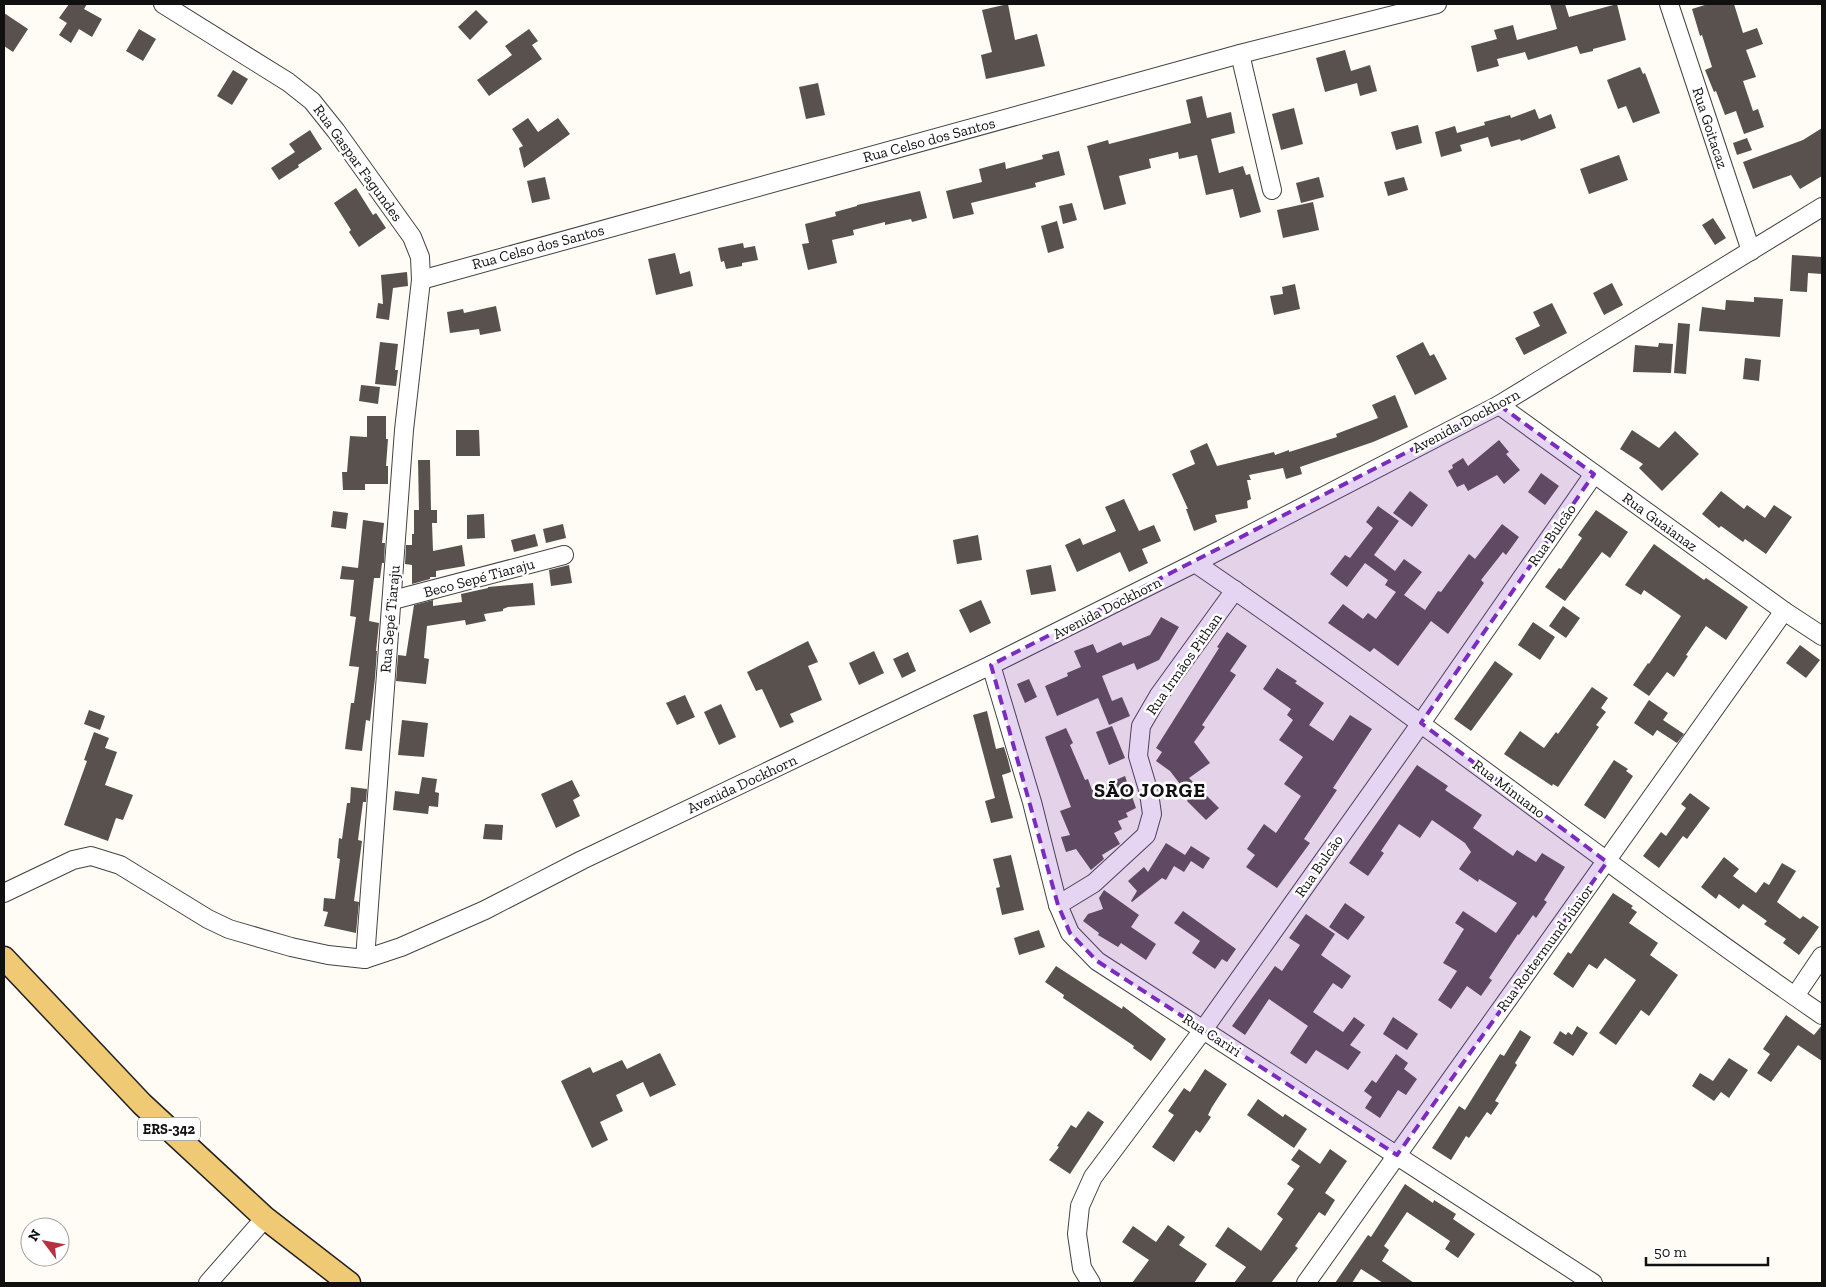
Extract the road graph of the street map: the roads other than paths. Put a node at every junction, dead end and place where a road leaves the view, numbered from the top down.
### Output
1 (163, 4) edge
2 (1437, 4) edge
3 (1669, 4) edge
4 (1240, 54) junction
5 (1272, 190) dead end
6 (1822, 207) edge
7 (1751, 251) junction
8 (421, 280) junction
9 (1499, 405) junction
10 (1594, 474) junction
11 (564, 556) dead end
12 (1196, 563) junction
13 (1235, 590) junction
14 (393, 600) junction
15 (1784, 611) junction
16 (1822, 636) edge
17 (991, 665) junction
18 (1421, 723) junction
19 (1607, 862) junction
20 (4, 893) edge
21 (1058, 906) junction
22 (1822, 956) edge
23 (4, 958) edge
24 (365, 959) junction
25 (1795, 996) junction
26 (1822, 1015) edge
27 (1203, 1030) junction
28 (1397, 1155) junction
29 (265, 1218) junction
30 (208, 1283) edge
31 (349, 1283) edge
32 (1091, 1283) edge
33 (1306, 1283) edge
34 (1593, 1283) edge

1 - 8 street, Rua Gaspar Fagundes
2 - 4 street, Rua Celso dos Santos
3 - 7 street, Rua Goitacaz
4 - 5 street
4 - 8 street, Rua Celso dos Santos
6 - 7 street, Avenida Dockhorn
7 - 9 street, Avenida Dockhorn
8 - 14 street, Rua Sepé Tiaraju
9 - 10 street, Rua Guaianaz
9 - 12 street, Avenida Dockhorn
10 - 15 street, Rua Guaianaz
10 - 18 street, Rua Bulcão
11 - 14 street, Beco Sepé Tiaraju
12 - 13 street, Rua Minuano
12 - 17 street, Avenida Dockhorn
13 - 18 street, Rua Minuano
13 - 21 street, Rua Irmãos Pithan
14 - 24 street, Rua Sepé Tiaraju
15 - 16 street, Rua Guaianaz
15 - 19 street, Rua Rottermund Júnior
17 - 21 street, Rua Cariri
17 - 24 street, Avenida Dockhorn
18 - 19 street, Rua Minuano
18 - 27 street, Rua Bulcão
19 - 25 street, Rua Minuano
19 - 28 street, Rua Rottermund Júnior
20 - 24 street
21 - 27 street, Rua Cariri
22 - 25 street
23 - 29 main road, ERS-342
25 - 26 street, Rua Minuano
27 - 28 street, Rua Cariri
27 - 32 street, Rua Bulcão
28 - 33 street, Rua Rottermund Júnior
28 - 34 street, Rua Cariri
29 - 30 street
29 - 31 main road, ERS-342

